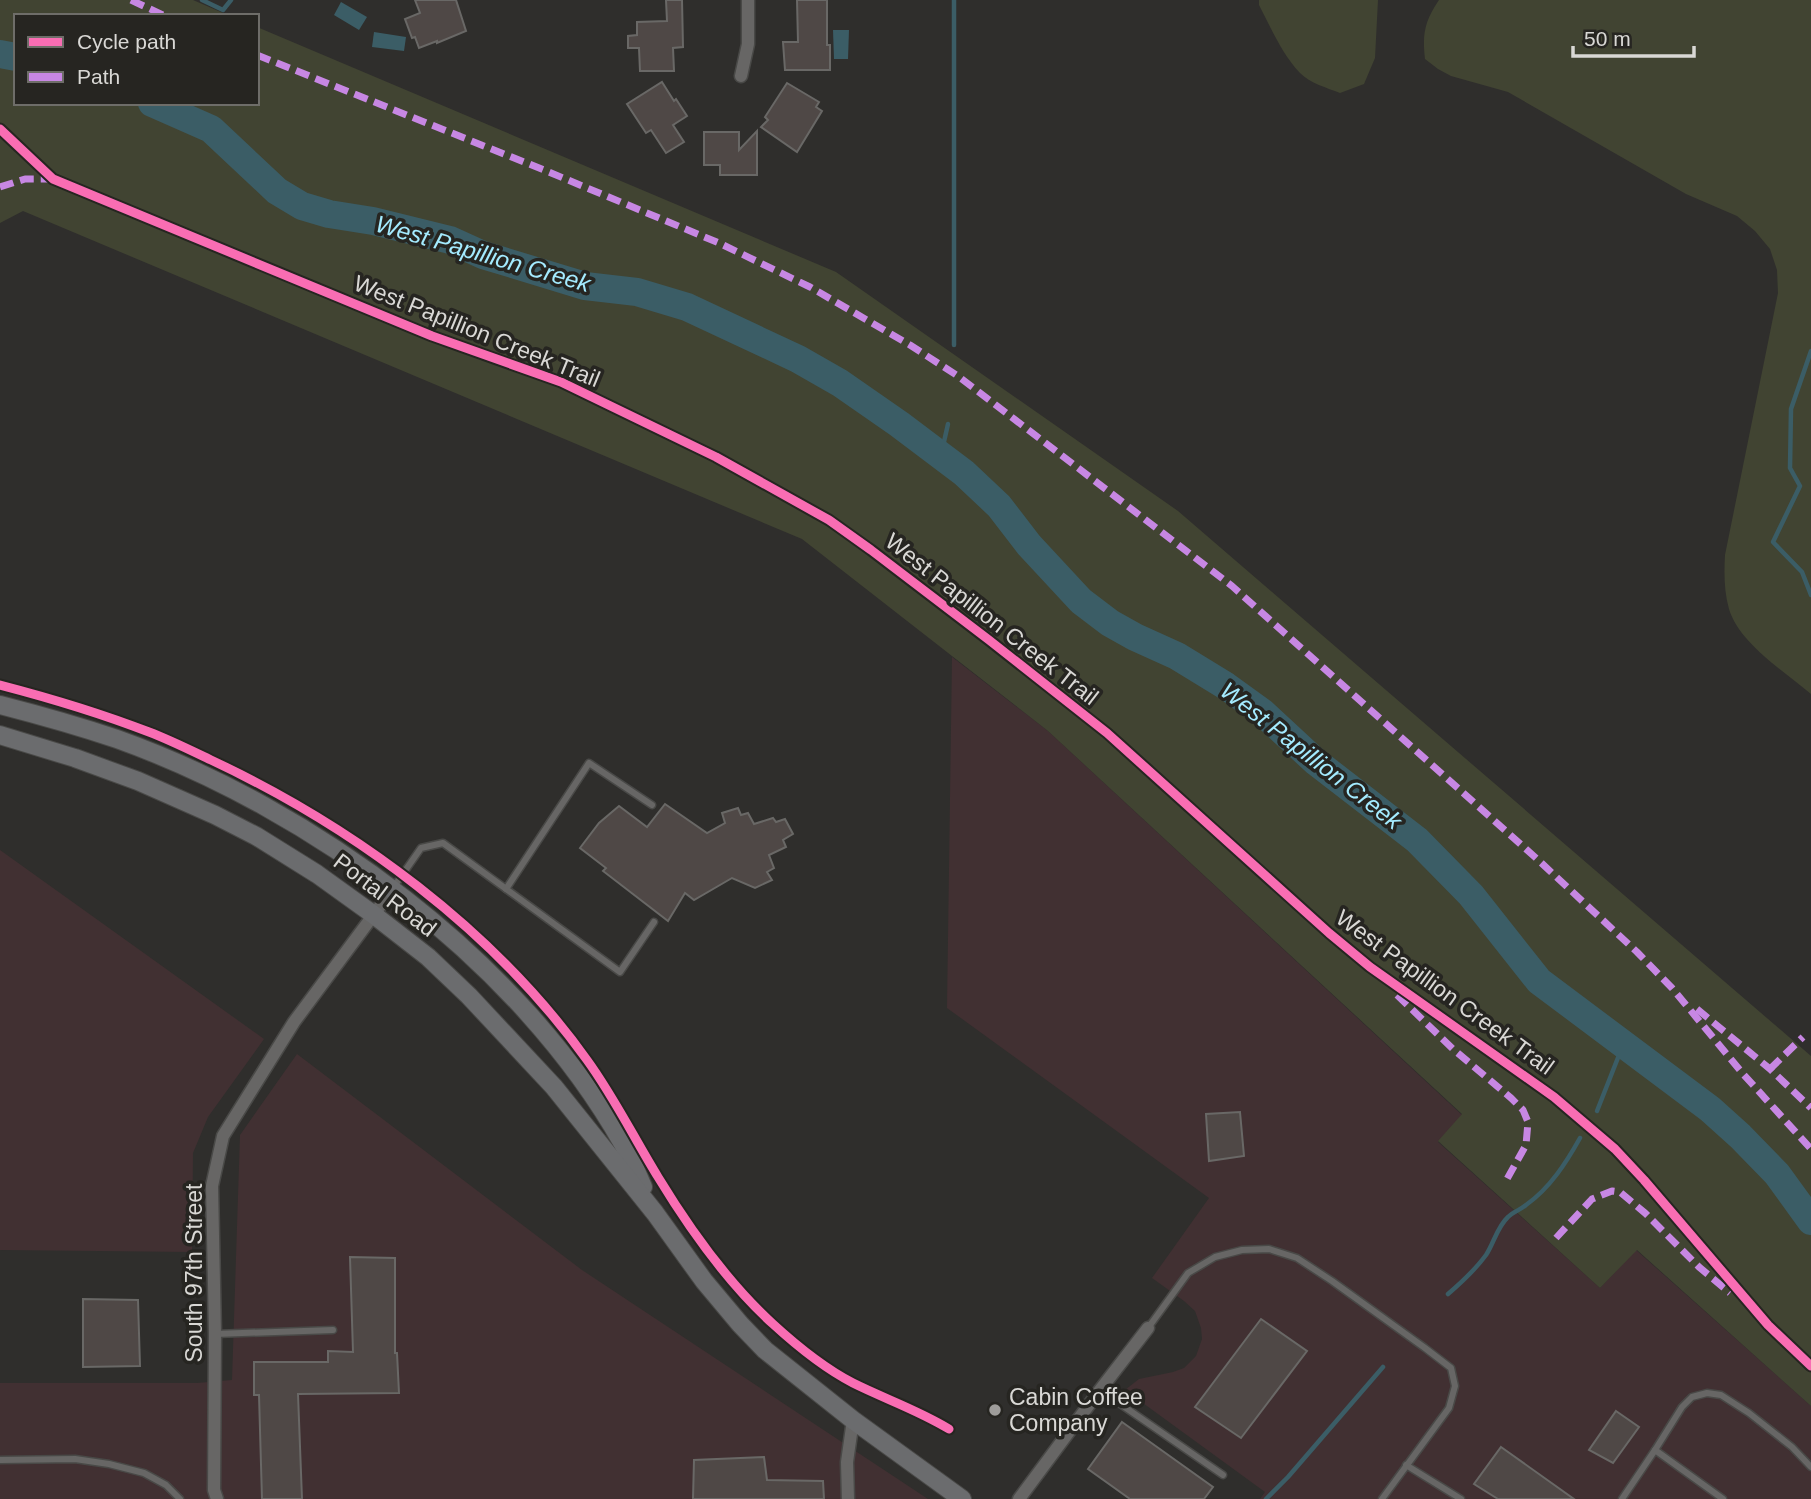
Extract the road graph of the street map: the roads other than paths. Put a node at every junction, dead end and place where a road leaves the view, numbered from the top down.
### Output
1 (748, 0) edge
2 (741, 76) dead end
3 (0, 705) edge
4 (0, 735) edge
5 (652, 805) dead end
6 (506, 889) junction
7 (392, 890) junction
8 (374, 915) junction
9 (654, 922) dead end
10 (655, 1213) junction
11 (1148, 1328) joint
12 (334, 1330) dead end
13 (215, 1334) junction
14 (1100, 1390) junction
15 (852, 1420) junction
16 (1655, 1450) junction
17 (0, 1460) edge
18 (1406, 1465) junction
19 (1811, 1467) edge
20 (1223, 1475) dead end
21 (180, 1499) edge
22 (216, 1499) edge
23 (848, 1499) edge
24 (962, 1499) edge
25 (1020, 1499) edge
26 (1382, 1499) edge
27 (1461, 1499) edge
28 (1622, 1499) edge
29 (1723, 1499) edge

1 - 2 street
3 - 7 main road, Portal Road
4 - 8 main road, Portal Road
5 - 6 lane
6 - 7 lane
6 - 9 lane
7 - 8 street, South 97th Street
7 - 10 main road, Portal Road
8 - 10 main road, Portal Road
8 - 13 street, South 97th Street
10 - 15 main road, Portal Road
11 - 14 street
11 - 18 lane
12 - 13 lane
13 - 22 street, South 97th Street
14 - 20 lane
14 - 25 street
15 - 23 street
15 - 24 main road, Portal Road
16 - 19 lane
16 - 28 lane
16 - 29 lane
17 - 21 lane
18 - 26 lane
18 - 27 lane

